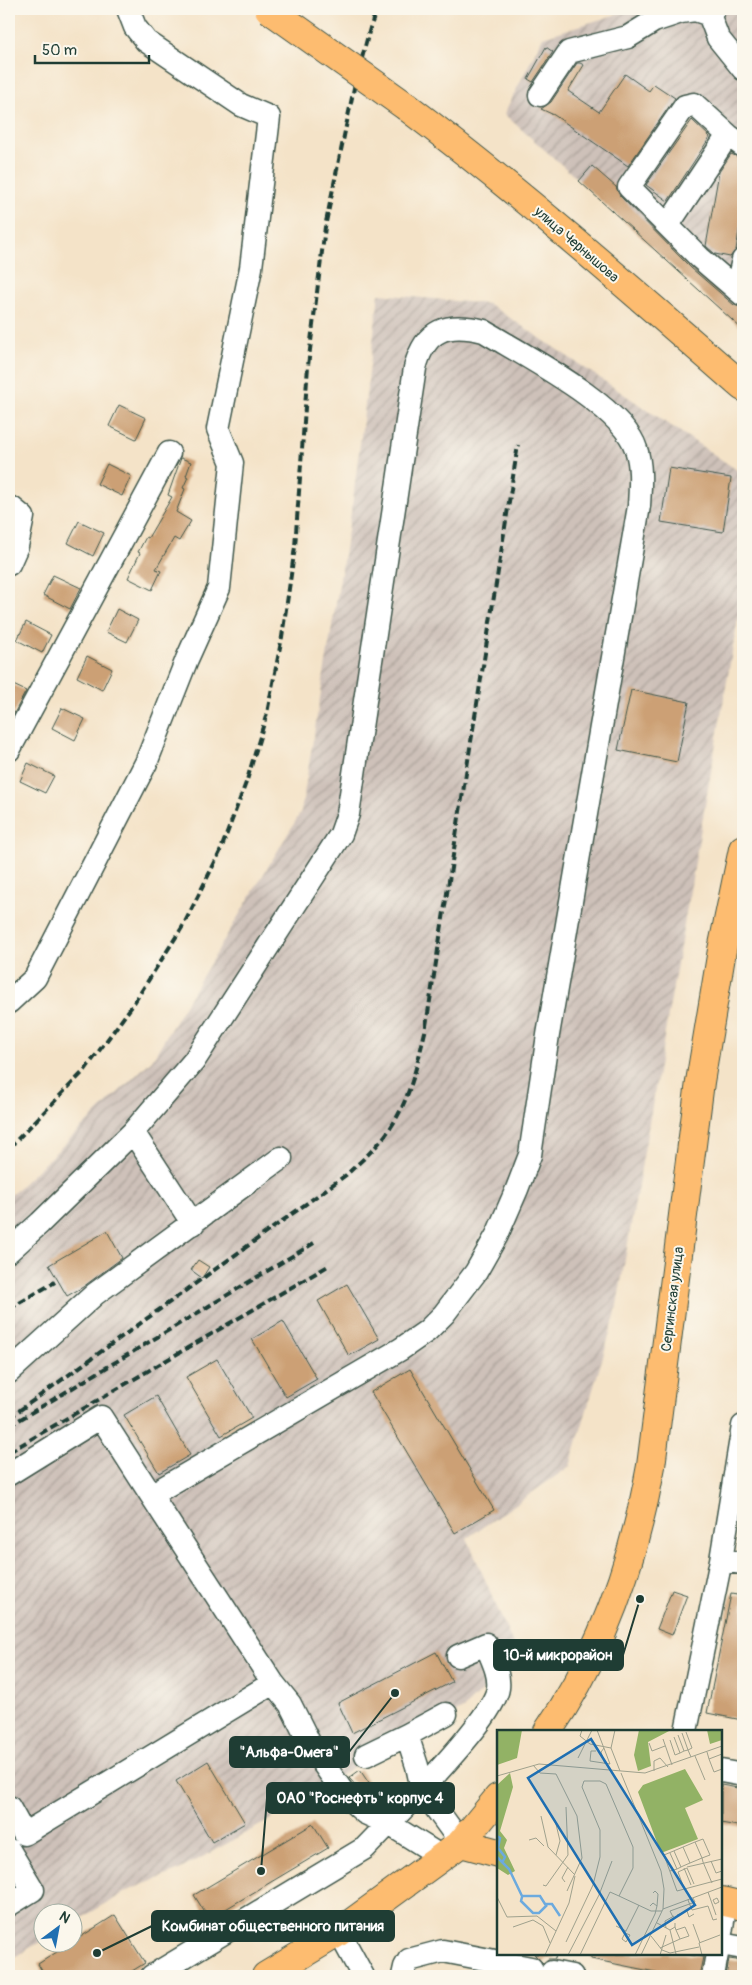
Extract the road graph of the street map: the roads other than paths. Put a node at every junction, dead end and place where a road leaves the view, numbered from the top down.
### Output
1 (128, 9) edge
2 (269, 9) edge
3 (709, 10) edge
4 (743, 69) edge
5 (540, 94) dead end
6 (736, 141) edge
7 (668, 225) junction
8 (743, 260) edge
9 (739, 292) edge
10 (743, 386) edge
11 (169, 453) dead end
12 (12, 508) dead end
13 (9, 564) edge
14 (9, 750) edge
15 (743, 849) edge
16 (9, 1002) edge
17 (133, 1132) junction
18 (281, 1158) dead end
19 (193, 1224) junction
20 (9, 1251) edge
21 (9, 1372) edge
22 (743, 1426) edge
23 (9, 1474) edge
24 (151, 1494) junction
25 (721, 1560) junction
26 (743, 1563) edge
27 (458, 1656) dead end
28 (273, 1683) junction
29 (446, 1714) dead end
30 (549, 1730) edge
31 (686, 1730) edge
32 (407, 1735) junction
33 (366, 1755) dead end
34 (722, 1771) edge
35 (743, 1775) edge
36 (422, 1789) junction
37 (497, 1799) edge
38 (9, 1807) edge
39 (389, 1824) junction
40 (16, 1838) edge
41 (9, 1850) edge
42 (452, 1850) junction
43 (497, 1853) edge
44 (730, 1903) edge
45 (9, 1905) edge
46 (722, 1930) edge
47 (339, 1932) junction
48 (722, 1944) edge
49 (743, 1948) edge
50 (717, 1955) edge
51 (502, 1958) edge
52 (552, 1972) edge
53 (152, 1976) edge
54 (266, 1976) edge
55 (363, 1976) edge
56 (403, 1976) edge
57 (713, 1976) edge

1 - 16 lane
2 - 10 main road, улица Чернышова, bridge
3 - 4 lane
3 - 5 lane
6 - 7 lane
6 - 7 lane
7 - 9 lane
8 - 9 lane
11 - 14 lane
12 - 13 lane
15 - 30 main road, Сергинская улица
17 - 19 lane
17 - 20 lane
17 - 24 lane
18 - 19 lane
19 - 21 lane
22 - 25 lane
23 - 24 lane
24 - 28 lane
25 - 26 lane
25 - 31 lane
27 - 36 lane
28 - 39 lane
28 - 40 lane
29 - 32 lane
32 - 33 lane
32 - 36 lane
34 - 35 lane
36 - 39 lane
36 - 42 lane
37 - 42 main road
38 - 40 lane
39 - 42 lane
39 - 53 lane
41 - 45 lane
42 - 43 main road
42 - 47 main road
44 - 46 lane
47 - 54 main road
47 - 55 lane
48 - 49 lane
50 - 57 lane
51 - 52 lane
51 - 56 lane

